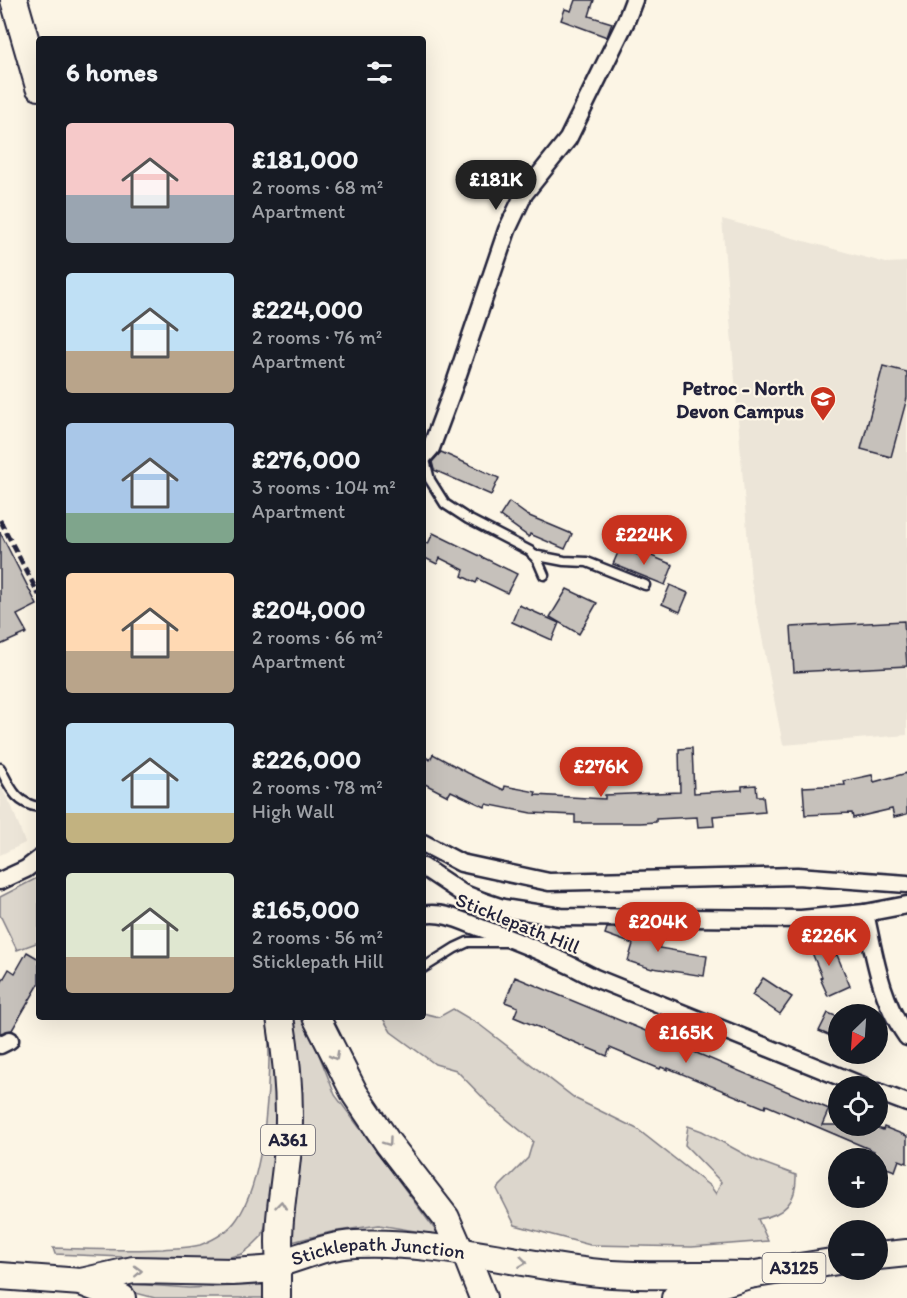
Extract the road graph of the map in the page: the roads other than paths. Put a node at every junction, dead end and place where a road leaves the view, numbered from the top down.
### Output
1 (14, 0) edge
2 (634, 0) edge
3 (36, 77) edge
4 (426, 453) edge
5 (426, 466) edge
6 (533, 555) junction
7 (544, 575) dead end
8 (645, 585) dead end
9 (0, 768) edge
10 (36, 807) edge
11 (426, 845) edge
12 (36, 861) edge
13 (426, 869) edge
14 (0, 881) edge
15 (907, 884) edge
16 (907, 905) edge
17 (865, 913) junction
18 (426, 914) edge
19 (519, 942) junction
20 (426, 966) edge
21 (280, 1020) edge
22 (318, 1020) edge
23 (907, 1037) edge
24 (838, 1076) edge
25 (888, 1096) edge
26 (907, 1103) edge
27 (463, 1251) junction
28 (907, 1253) edge
29 (888, 1255) edge
30 (828, 1263) edge
31 (278, 1266) junction
32 (749, 1275) junction
33 (0, 1276) edge
34 (81, 1282) junction
35 (122, 1298) edge
36 (277, 1298) edge
37 (483, 1298) edge
38 (675, 1298) edge

1 - 3 main road
2 - 4 street
5 - 6 lane
6 - 7 lane
6 - 8 lane
9 - 10 lane
11 - 15 street
12 - 14 street
13 - 17 street
16 - 17 street
17 - 23 street
18 - 19 street, Sticklepath Hill
19 - 20 lane
19 - 24 street, Sticklepath Hill
31 -> 21 main road, A361
22 -> 27 main road
25 - 26 street
27 - 31 main road, Sticklepath Junction
27 -> 32 main road, A3125
27 - 37 main road, Sticklepath Junction
28 - 29 main road
30 - 32 main road, A3125
34 -> 31 main road
31 - 36 main road, Sticklepath Junction
32 - 38 main road, A3125
33 - 34 main road
34 - 35 main road

